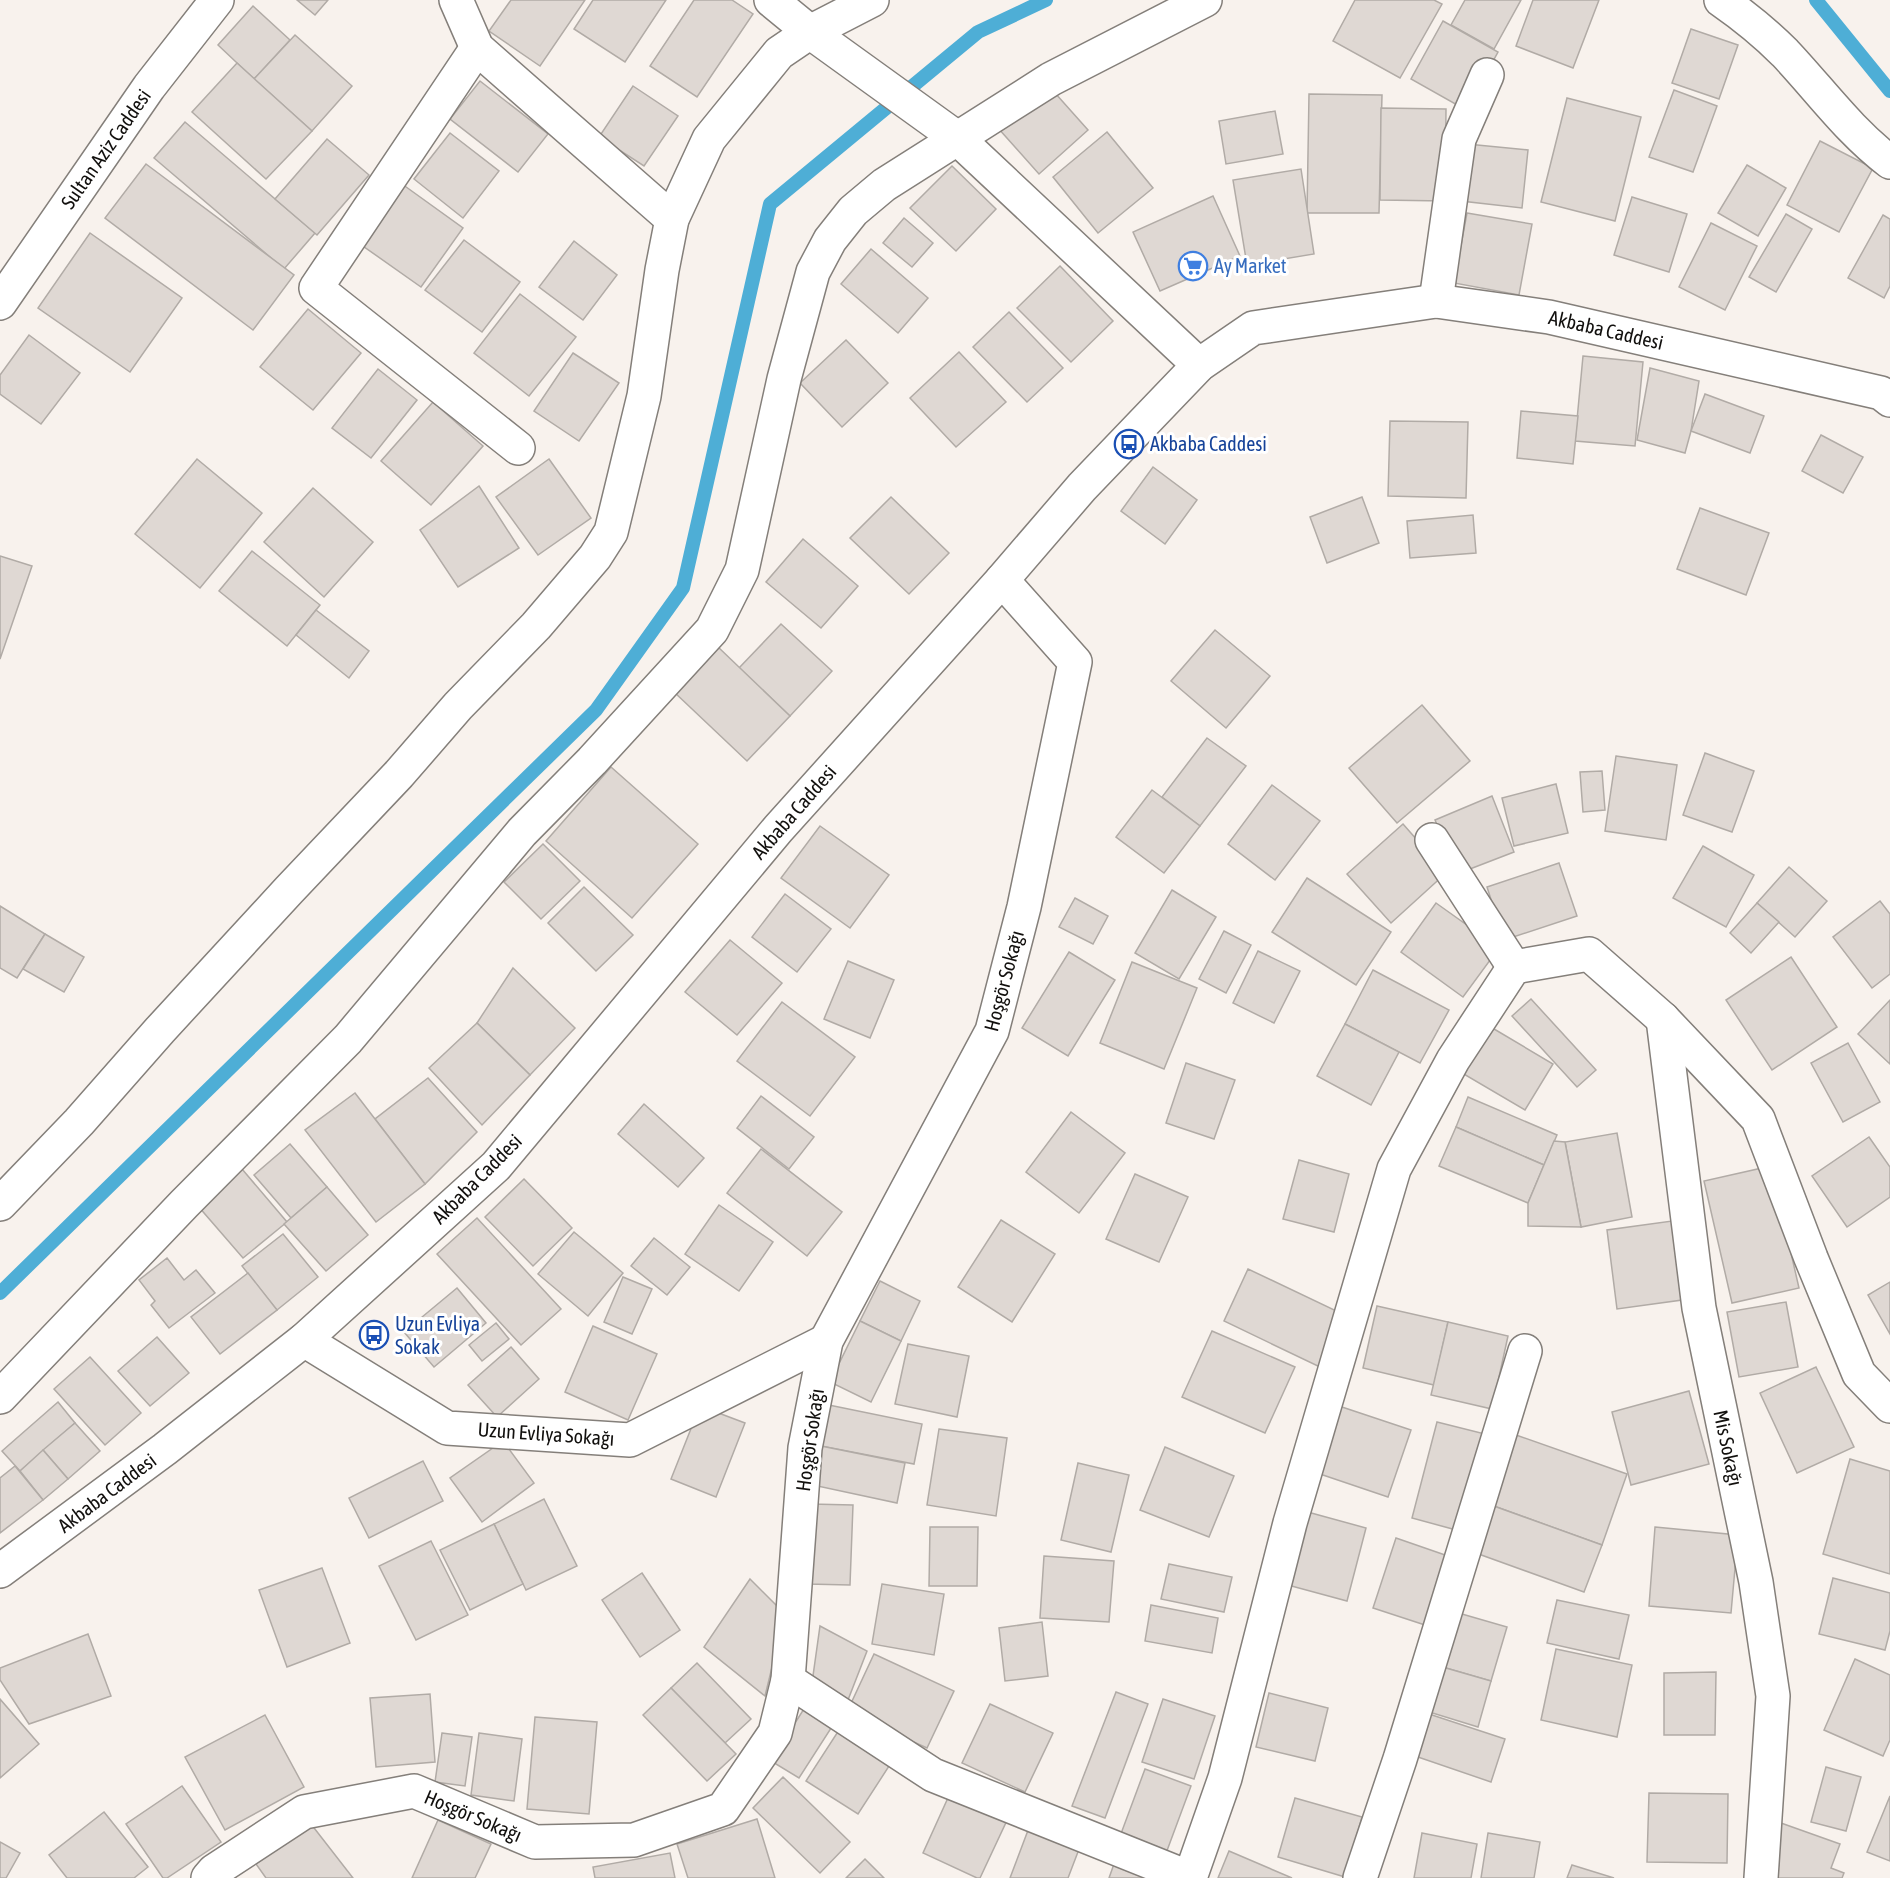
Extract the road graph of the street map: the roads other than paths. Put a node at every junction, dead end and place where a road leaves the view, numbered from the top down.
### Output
1 (216, 0) edge
2 (456, 0) edge
3 (771, 0) edge
4 (872, 0) edge
5 (1205, 0) edge
6 (1721, 0) edge
7 (810, 32) junction
8 (477, 48) junction
9 (1487, 75) dead end
10 (947, 131) junction
11 (1890, 162) edge
12 (672, 219) junction
13 (1436, 301) junction
14 (0, 303) edge
15 (1199, 365) junction
16 (1890, 400) edge
17 (518, 448) dead end
18 (1002, 580) junction
19 (1432, 840) dead end
20 (1514, 967) junction
21 (1663, 1019) junction
22 (0, 1204) edge
23 (304, 1340) junction
24 (826, 1341) junction
25 (1525, 1351) dead end
26 (0, 1397) edge
27 (1890, 1406) edge
28 (0, 1571) edge
29 (788, 1680) junction
30 (208, 1878) edge
31 (1190, 1878) edge
32 (1360, 1878) edge
33 (1761, 1878) edge

1 - 14 street, Sultan Aziz Caddesi
2 - 8 street
3 - 7 street
4 - 7 street
5 - 10 street
6 - 11 street
7 - 10 street
7 - 12 street
8 - 12 street
8 - 17 street
9 - 13 street
10 - 15 street
10 - 26 street
12 - 22 street
13 - 15 street, Akbaba Caddesi
13 - 16 street, Akbaba Caddesi
15 - 18 street, Akbaba Caddesi
18 - 23 street, Akbaba Caddesi
18 - 24 street, Hoşgör Sokağı
19 - 20 street
20 - 21 street
20 - 31 street
21 - 27 street
21 - 33 street, Mis Sokağı
23 - 24 street, Uzun Evliya Sokağı
23 - 28 street, Akbaba Caddesi
24 - 29 street, Hoşgör Sokağı
25 - 32 street
29 - 30 street, Hoşgör Sokağı
29 - 31 street

